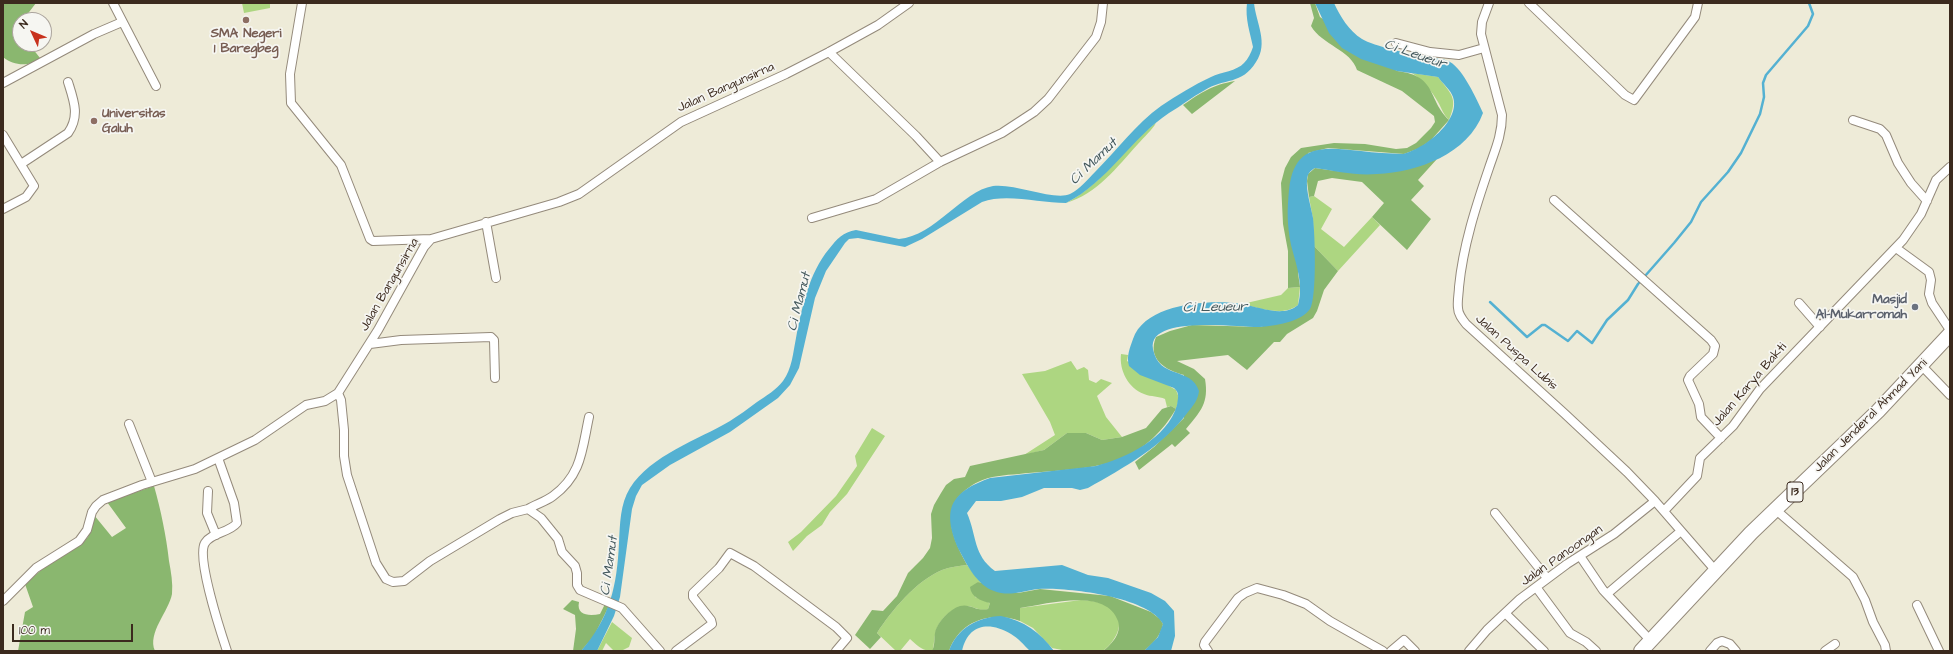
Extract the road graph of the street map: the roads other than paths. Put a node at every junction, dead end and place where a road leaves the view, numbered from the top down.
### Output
1 (113, 3) edge
2 (302, 3) edge
3 (909, 3) edge
4 (1103, 3) edge
5 (1489, 3) edge
6 (1529, 3) edge
7 (1698, 3) edge
8 (122, 22) junction
9 (1396, 43) dead end
10 (1484, 48) junction
11 (829, 52) junction
12 (68, 82) dead end
13 (3, 83) edge
14 (156, 86) dead end
15 (1853, 120) dead end
16 (3, 135) edge
17 (940, 162) junction
18 (21, 164) junction
19 (1950, 167) edge
20 (1554, 200) dead end
21 (1927, 201) junction
22 (3, 209) edge
23 (812, 218) dead end
24 (486, 222) junction
25 (431, 239) junction
26 (1896, 248) junction
27 (496, 278) dead end
28 (1799, 302) dead end
29 (1820, 327) junction
30 (1950, 330) edge
31 (1950, 334) edge
32 (370, 344) junction
33 (1922, 366) junction
34 (495, 378) dead end
35 (338, 393) junction
36 (1950, 395) edge
37 (589, 417) dead end
38 (129, 424) dead end
39 (1721, 438) junction
40 (218, 458) junction
41 (152, 482) junction
42 (208, 491) dead end
43 (1655, 501) junction
44 (528, 509) junction
45 (1776, 510) junction
46 (1664, 511) junction
47 (1495, 513) dead end
48 (1681, 531) junction
49 (216, 535) junction
50 (1580, 556) junction
51 (1715, 570) junction
52 (1547, 578) junction
53 (1536, 587) junction
54 (1607, 594) junction
55 (3, 601) edge
56 (1917, 605) dead end
57 (1505, 612) junction
58 (1650, 640) junction
59 (1835, 644) dead end
60 (227, 651) edge
61 (660, 651) edge
62 (676, 651) edge
63 (836, 651) edge
64 (1208, 651) edge
65 (1384, 651) edge
66 (1391, 651) edge
67 (1415, 651) edge
68 (1469, 651) edge
69 (1544, 651) edge
70 (1596, 651) edge
71 (1641, 651) edge
72 (1710, 651) edge
73 (1736, 651) edge
74 (1825, 651) edge
75 (1886, 651) edge
76 (1939, 651) edge

1 - 8 street
2 - 25 street
3 - 11 street, Jalan Bangunsirna
4 - 17 street
5 - 10 street, Jalan Puspa Lubis
6 - 7 street
8 - 13 street
8 - 14 street
9 - 10 street
10 - 43 street, Jalan Puspa Lubis
11 - 17 street
11 - 24 street, Jalan Bangunsirna
12 - 18 street
15 - 21 street
16 - 18 street
17 - 23 street
18 - 22 street
19 - 21 street, Jalan Karya Bakti
20 - 39 street
21 - 26 street, Jalan Karya Bakti
24 - 25 street, Jalan Bangunsirna
24 - 27 street
25 - 32 street, Jalan Bangunsirna
26 - 29 street, Jalan Karya Bakti
26 - 30 street
28 - 29 street
29 - 39 street, Jalan Karya Bakti
31 - 33 highway, Jalan Jenderal Ahmad Yani / 13
32 - 34 street
32 - 35 street, Jalan Bangunsirna
33 - 36 street
33 - 45 highway, Jalan Jenderal Ahmad Yani / 13
35 - 40 street, Jalan Bangunsirna
35 - 44 street
37 - 44 street
38 - 41 street
39 - 46 street, Jalan Karya Bakti
40 - 41 street, Jalan Bangunsirna
40 - 49 street
41 - 55 street, Jalan Bangunsirna
42 - 49 street
43 - 46 street, Jalan Puspa Lubis
43 - 50 street, Jalan Panoongan
44 - 61 street
45 - 51 highway, Jalan Jenderal Ahmad Yani / 13
45 - 75 street
46 - 48 street, Jalan Puspa Lubis
47 - 52 street
48 - 51 street, Jalan Puspa Lubis
48 - 54 street
49 - 60 street
50 - 52 street, Jalan Panoongan
50 - 54 street
51 - 58 highway, Jalan Jenderal Ahmad Yani / 13
52 - 53 street, Jalan Panoongan
53 - 57 street, Jalan Panoongan
53 - 70 street
54 - 58 street
56 - 76 street
57 - 68 street, Jalan Panoongan
57 - 69 street
58 - 71 highway, Jalan Jenderal Ahmad Yani / 13
59 - 74 street
62 - 63 street
64 - 65 street
66 - 67 street
72 - 73 street

